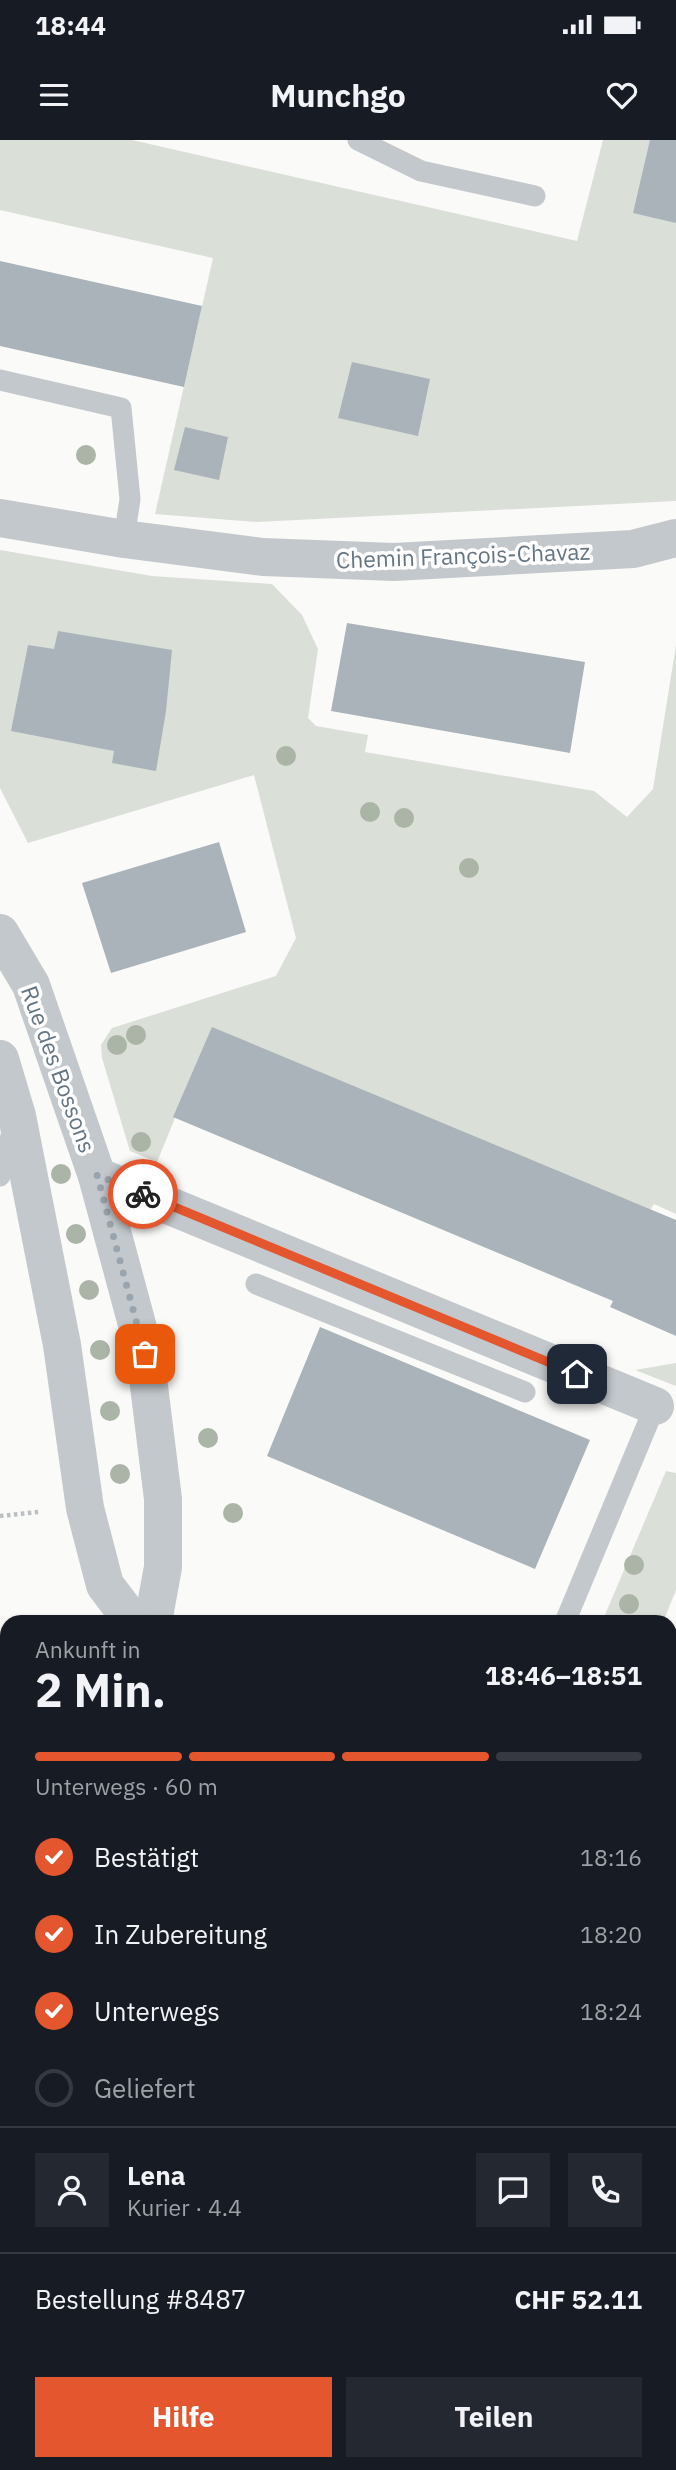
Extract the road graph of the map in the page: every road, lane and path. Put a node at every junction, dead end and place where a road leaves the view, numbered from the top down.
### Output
1 (358, 140) edge
2 (535, 196) dead end
3 (0, 380) edge
4 (0, 518) edge
5 (676, 538) edge
6 (124, 540) junction
7 (0, 933) edge
8 (0, 1059) edge
9 (17, 1116) junction
10 (0, 1175) edge
11 (97, 1175) junction
12 (256, 1284) dead end
13 (525, 1392) dead end
14 (655, 1406) joint
15 (38, 1513) dead end
16 (0, 1516) edge
17 (128, 1615) edge
18 (154, 1615) edge
19 (568, 1615) edge

1 - 2 lane
3 - 6 lane
4 - 6 street, Chemin François-Chavaz
5 - 6 street, Chemin François-Chavaz
7 - 11 street, Rue des Bossons
8 - 9 street
9 - 10 lane
9 - 17 street
11 - 14 street
11 - 18 street, Rue des Bossons
12 - 13 lane
14 - 19 lane
15 - 16 path

